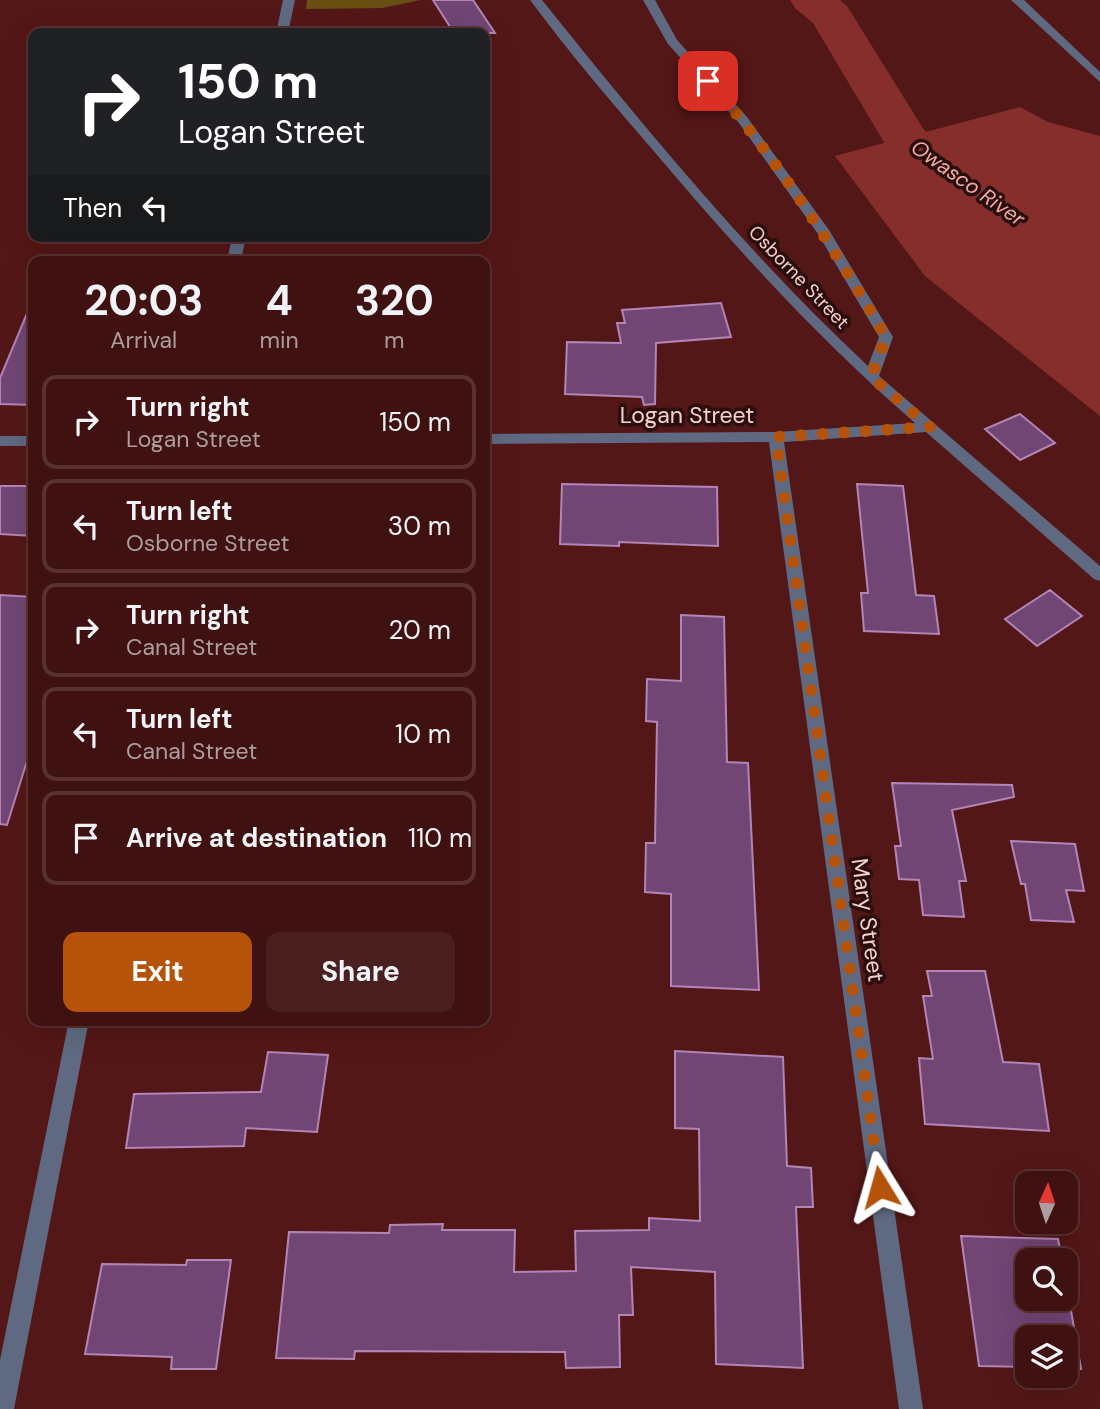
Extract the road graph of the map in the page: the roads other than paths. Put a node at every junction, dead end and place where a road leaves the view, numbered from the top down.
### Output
1 (289, 0) edge
2 (536, 0) edge
3 (649, 0) edge
4 (1017, 0) edge
5 (283, 28) edge
6 (1100, 78) edge
7 (871, 377) junction
8 (930, 427) junction
9 (776, 437) junction
10 (490, 439) edge
11 (0, 441) edge
12 (28, 441) edge
13 (1100, 575) edge
14 (78, 1026) edge
15 (2, 1409) edge
16 (911, 1409) edge

1 - 5 street
2 - 7 street, Osborne Street
3 - 7 street
4 - 6 street
7 - 8 street, Osborne Street
8 - 9 street, Logan Street
8 - 13 street, Osborne Street
9 - 10 street, Logan Street
9 - 16 street, Mary Street
11 - 12 street
14 - 15 street

